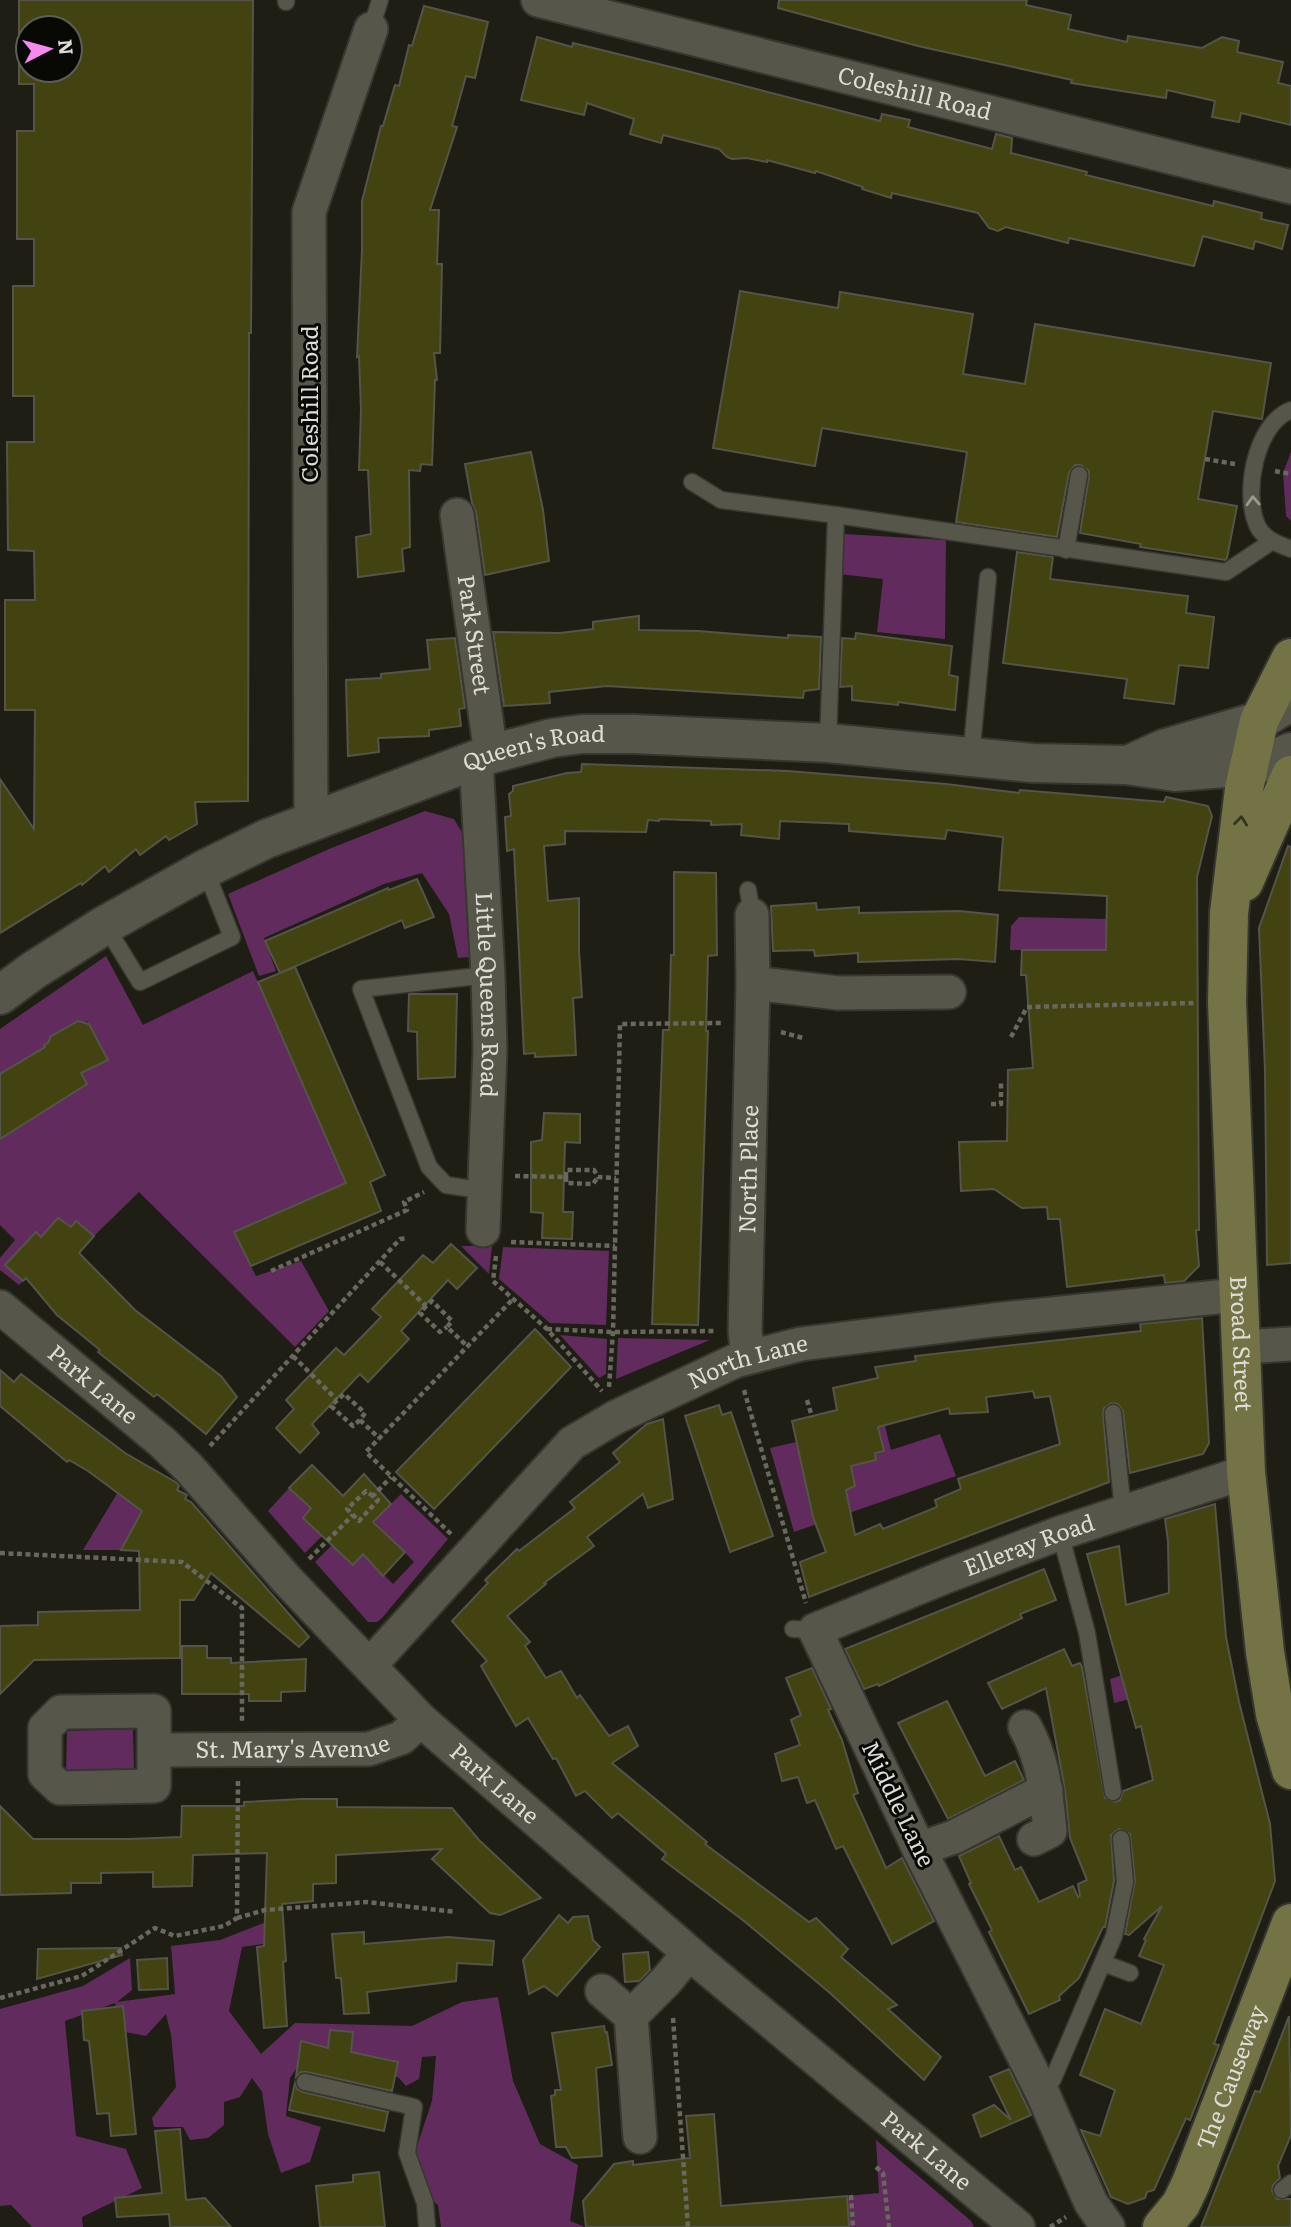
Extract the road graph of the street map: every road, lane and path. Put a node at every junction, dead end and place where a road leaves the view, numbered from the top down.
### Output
1 (538, 0) edge
2 (375, 14) edge
3 (1291, 187) edge
4 (1291, 410) edge
5 (1079, 475) dead end
6 (692, 482) dead end
7 (457, 515) dead end
8 (836, 515) junction
9 (1271, 542) junction
10 (1291, 549) edge
11 (1066, 550) junction
12 (988, 577) dead end
13 (1291, 658) edge
14 (1291, 701) edge
15 (1259, 721) junction
16 (828, 743) junction
17 (1291, 752) edge
18 (483, 756) junction
19 (971, 757) junction
20 (1126, 765) junction
21 (1249, 766) junction
22 (1291, 775) edge
23 (311, 820) junction
24 (205, 869) junction
25 (750, 902) dead end
26 (1229, 913) junction
27 (105, 925) junction
28 (488, 975) junction
29 (753, 984) junction
30 (949, 992) dead end
31 (0, 995) edge
32 (1227, 1002) junction
33 (750, 1023) junction
34 (1011, 1037) dead end
35 (1001, 1082) dead end
36 (991, 1104) dead end
37 (566, 1177) junction
38 (598, 1177) junction
39 (616, 1178) junction
40 (420, 1180) dead end
41 (486, 1183) junction
42 (490, 1236) junction
43 (408, 1238) dead end
44 (615, 1246) junction
45 (380, 1262) junction
46 (271, 1271) dead end
47 (1237, 1295) junction
48 (513, 1299) junction
49 (426, 1306) junction
50 (0, 1307) edge
51 (447, 1326) junction
52 (547, 1329) junction
53 (613, 1332) junction
54 (1291, 1344) edge
55 (467, 1346) junction
56 (1240, 1347) junction
57 (743, 1349) junction
58 (293, 1356) junction
59 (337, 1400) junction
60 (807, 1400) dead end
61 (1113, 1413) dead end
62 (812, 1417) dead end
63 (360, 1420) junction
64 (379, 1438) junction
65 (190, 1468) junction
66 (1246, 1472) junction
67 (391, 1477) junction
68 (373, 1496) junction
69 (1122, 1511) junction
70 (353, 1515) junction
71 (1060, 1533) junction
72 (0, 1553) edge
73 (472, 1553) junction
74 (288, 1581) junction
75 (804, 1630) junction
76 (370, 1665) junction
77 (421, 1720) junction
78 (1025, 1727) dead end
79 (238, 1749) junction
80 (155, 1750) dead end
81 (1291, 1770) edge
82 (1046, 1790) junction
83 (1113, 1792) dead end
84 (1034, 1839) dead end
85 (1121, 1839) dead end
86 (919, 1849) junction
87 (456, 1912) dead end
88 (237, 1919) junction
89 (1291, 1923) edge
90 (690, 1953) junction
91 (1103, 1963) junction
92 (1130, 1973) dead end
93 (602, 1991) dead end
94 (0, 1998) edge
95 (675, 2005) dead end
96 (631, 2016) junction
97 (305, 2082) dead end
98 (1042, 2092) junction
99 (640, 2137) dead end
100 (876, 2167) dead end
101 (851, 2195) dead end
102 (679, 2197) dead end
103 (686, 2199) junction
104 (427, 2227) edge
105 (688, 2227) edge
106 (853, 2227) edge
107 (888, 2227) edge
108 (1018, 2227) edge
109 (1108, 2227) edge
110 (1162, 2227) edge

1 - 3 street, Coleshill Road
2 - 23 street, Coleshill Road
9 -> 4 lane
5 - 11 lane
6 - 8 lane
7 - 18 street, Park Street
8 - 11 lane
8 - 16 lane
9 - 10 lane
9 - 11 lane
12 - 19 lane
13 - 15 main road, Broad Street
14 - 15 main road, Queen's Road
15 - 20 main road, Queen's Road
15 - 21 main road, Broad Street
16 - 18 main road, Queen's Road
16 - 19 main road, Queen's Road
17 - 21 main road, Queen's Road
18 - 23 main road, Queen's Road
18 - 28 street, Little Queens Road
19 - 20 main road, Queen's Road
20 - 21 main road, Queen's Road
26 -> 21 main road, Broad Street
22 - 26 main road, Broad Street
23 - 24 main road, Queen's Road
24 - 27 main road, Queen's Road
24 - 27 lane
25 - 29 street, North Place
26 - 32 main road, Broad Street
27 - 31 main road, Queen's Road
28 - 41 street, Little Queens Road
28 - 41 lane
29 - 30 street
29 - 33 street, North Place
32 - 34 path
32 - 47 main road, Broad Street
33 - 39 path
33 - 57 street, North Place
35 - 36 path
37 - 38 path
37 - 38 path
37 - 41 path
38 - 39 path
39 - 44 path
40 - 46 path
41 - 42 street, Little Queens Road
42 - 44 path
42 - 48 path
43 - 45 path
44 - 53 path
45 - 49 path
45 - 58 path
47 - 56 main road, Broad Street
47 - 57 street, North Lane
48 - 52 path
48 - 55 path
49 - 51 path
49 - 51 path
50 - 65 street, Park Lane
51 - 55 path
52 - 53 path
52 - 53 path
53 - 57 path
54 - 56 street
55 - 64 path
56 - 66 main road, Broad Street
57 - 73 street, North Lane
57 - 75 path
58 - 59 path
58 - 65 path
59 - 63 path
59 - 63 path
60 - 62 path
61 - 69 lane
63 - 64 path
64 - 67 path
65 - 74 street, Park Lane
66 - 69 street, Elleray Road
66 - 81 main road, Broad Street
67 - 68 path
67 - 73 path
68 - 70 path
68 - 70 path
69 - 71 street, Elleray Road
70 - 74 path
71 - 75 street, Elleray Road
71 - 83 lane
72 - 79 path
73 - 76 street, North Lane
74 - 76 street, Park Lane
75 - 86 street, Middle Lane
76 - 77 street, Park Lane
77 - 79 street, St. Mary's Avenue
77 - 90 street, Park Lane
78 - 82 street
79 - 80 street, St. Mary's Avenue
79 - 88 path
82 - 84 street
82 - 86 street
85 - 91 lane
86 - 98 street, Middle Lane
87 - 88 path
88 - 94 path
89 - 110 main road, The Causeway
90 - 96 street
90 - 108 street, Park Lane
91 - 92 lane
91 - 98 lane
93 - 96 street
95 - 103 path
96 - 99 street
97 - 104 lane
98 - 109 street, Middle Lane
100 - 107 path
101 - 106 path
102 - 103 path
103 - 105 path

